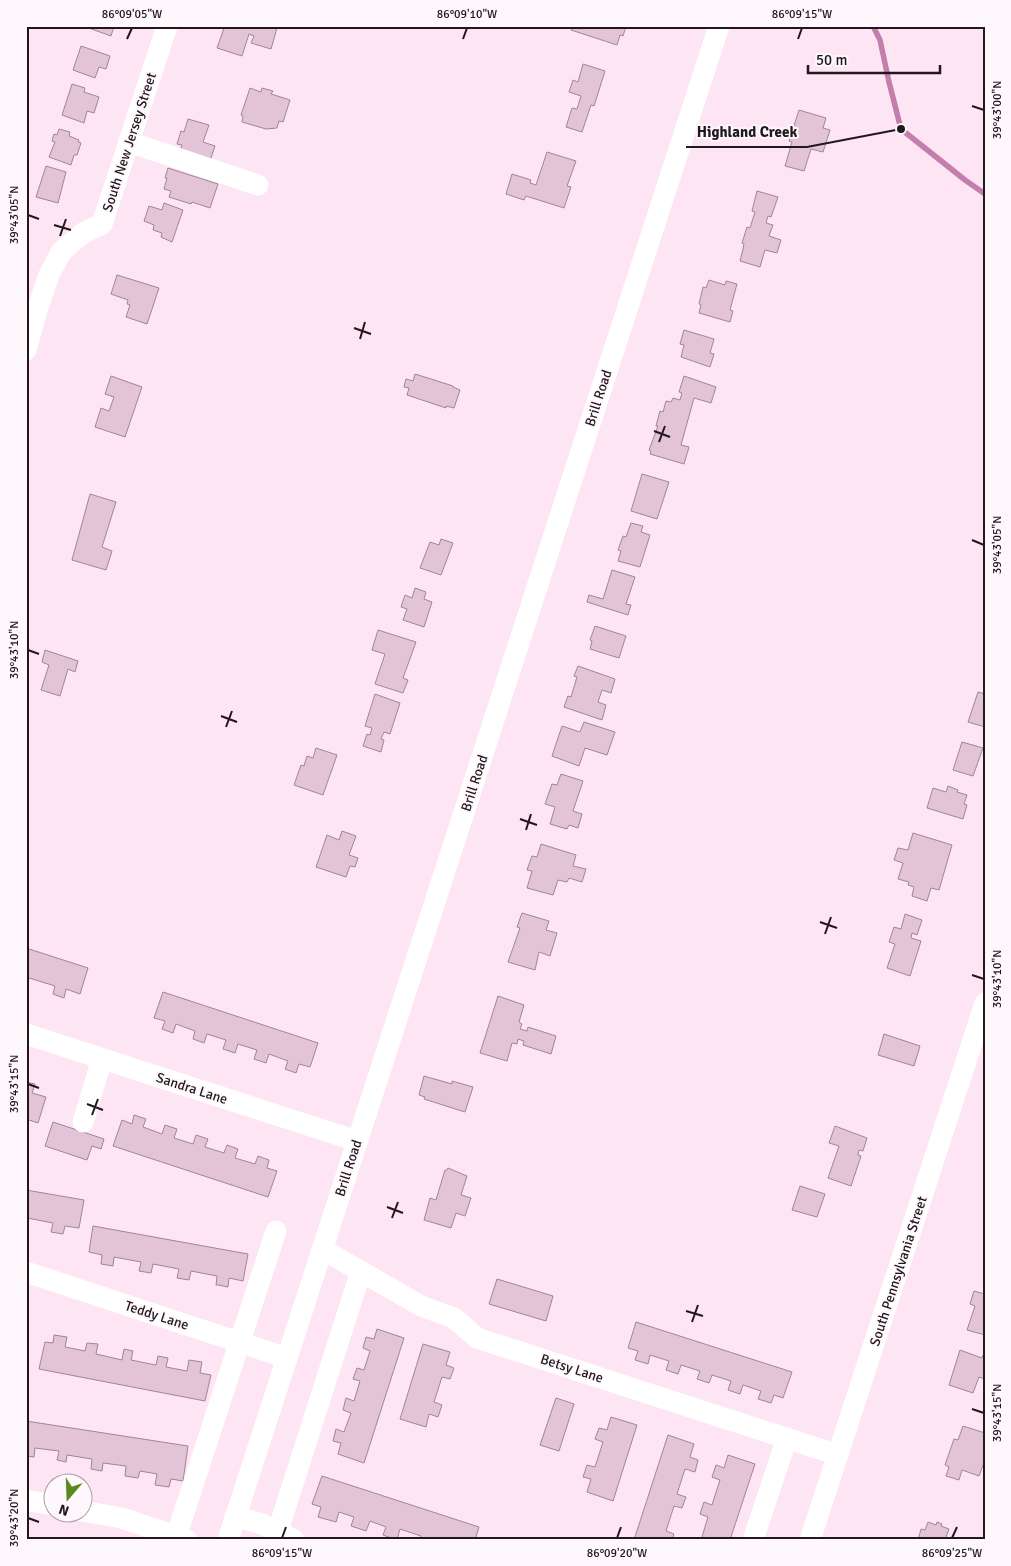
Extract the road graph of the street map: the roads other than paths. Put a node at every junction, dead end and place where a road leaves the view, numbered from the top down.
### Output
1 (167, 26) edge
2 (719, 26) edge
3 (129, 142) junction
4 (258, 185) dead end
5 (26, 350) edge
6 (985, 1003) edge
7 (26, 1034) edge
8 (102, 1059) junction
9 (83, 1122) dead end
10 (357, 1141) junction
11 (276, 1231) dead end
12 (322, 1249) junction
13 (362, 1271) junction
14 (26, 1272) edge
15 (240, 1342) junction
16 (287, 1358) junction
17 (787, 1438) junction
18 (838, 1455) junction
19 (26, 1500) edge
20 (42, 1503) edge
21 (92, 1512) edge
22 (235, 1516) junction
23 (282, 1537) edge
24 (179, 1538) edge
25 (228, 1540) edge
26 (753, 1540) edge
27 (810, 1540) edge

1 - 3 street, South New Jersey Street
2 - 10 street, Brill Road
3 - 4 street
3 - 5 street, South New Jersey Street
6 - 18 street, South Pennsylvania Street
7 - 8 street, Sandra Lane
8 - 9 street
8 - 10 street, Sandra Lane
10 - 12 street, Brill Road
11 - 15 street
12 - 13 street, Betsy Lane
12 - 16 street, Brill Road
13 - 17 street, Betsy Lane
13 - 23 street
14 - 15 street, Teddy Lane
15 - 16 street, Teddy Lane
15 - 24 street
16 - 22 street, Brill Road
17 - 18 street, Betsy Lane
17 - 26 street
18 - 27 street, South Pennsylvania Street
19 - 20 street
21 - 24 street
22 - 23 street
22 - 25 street, Brill Road

